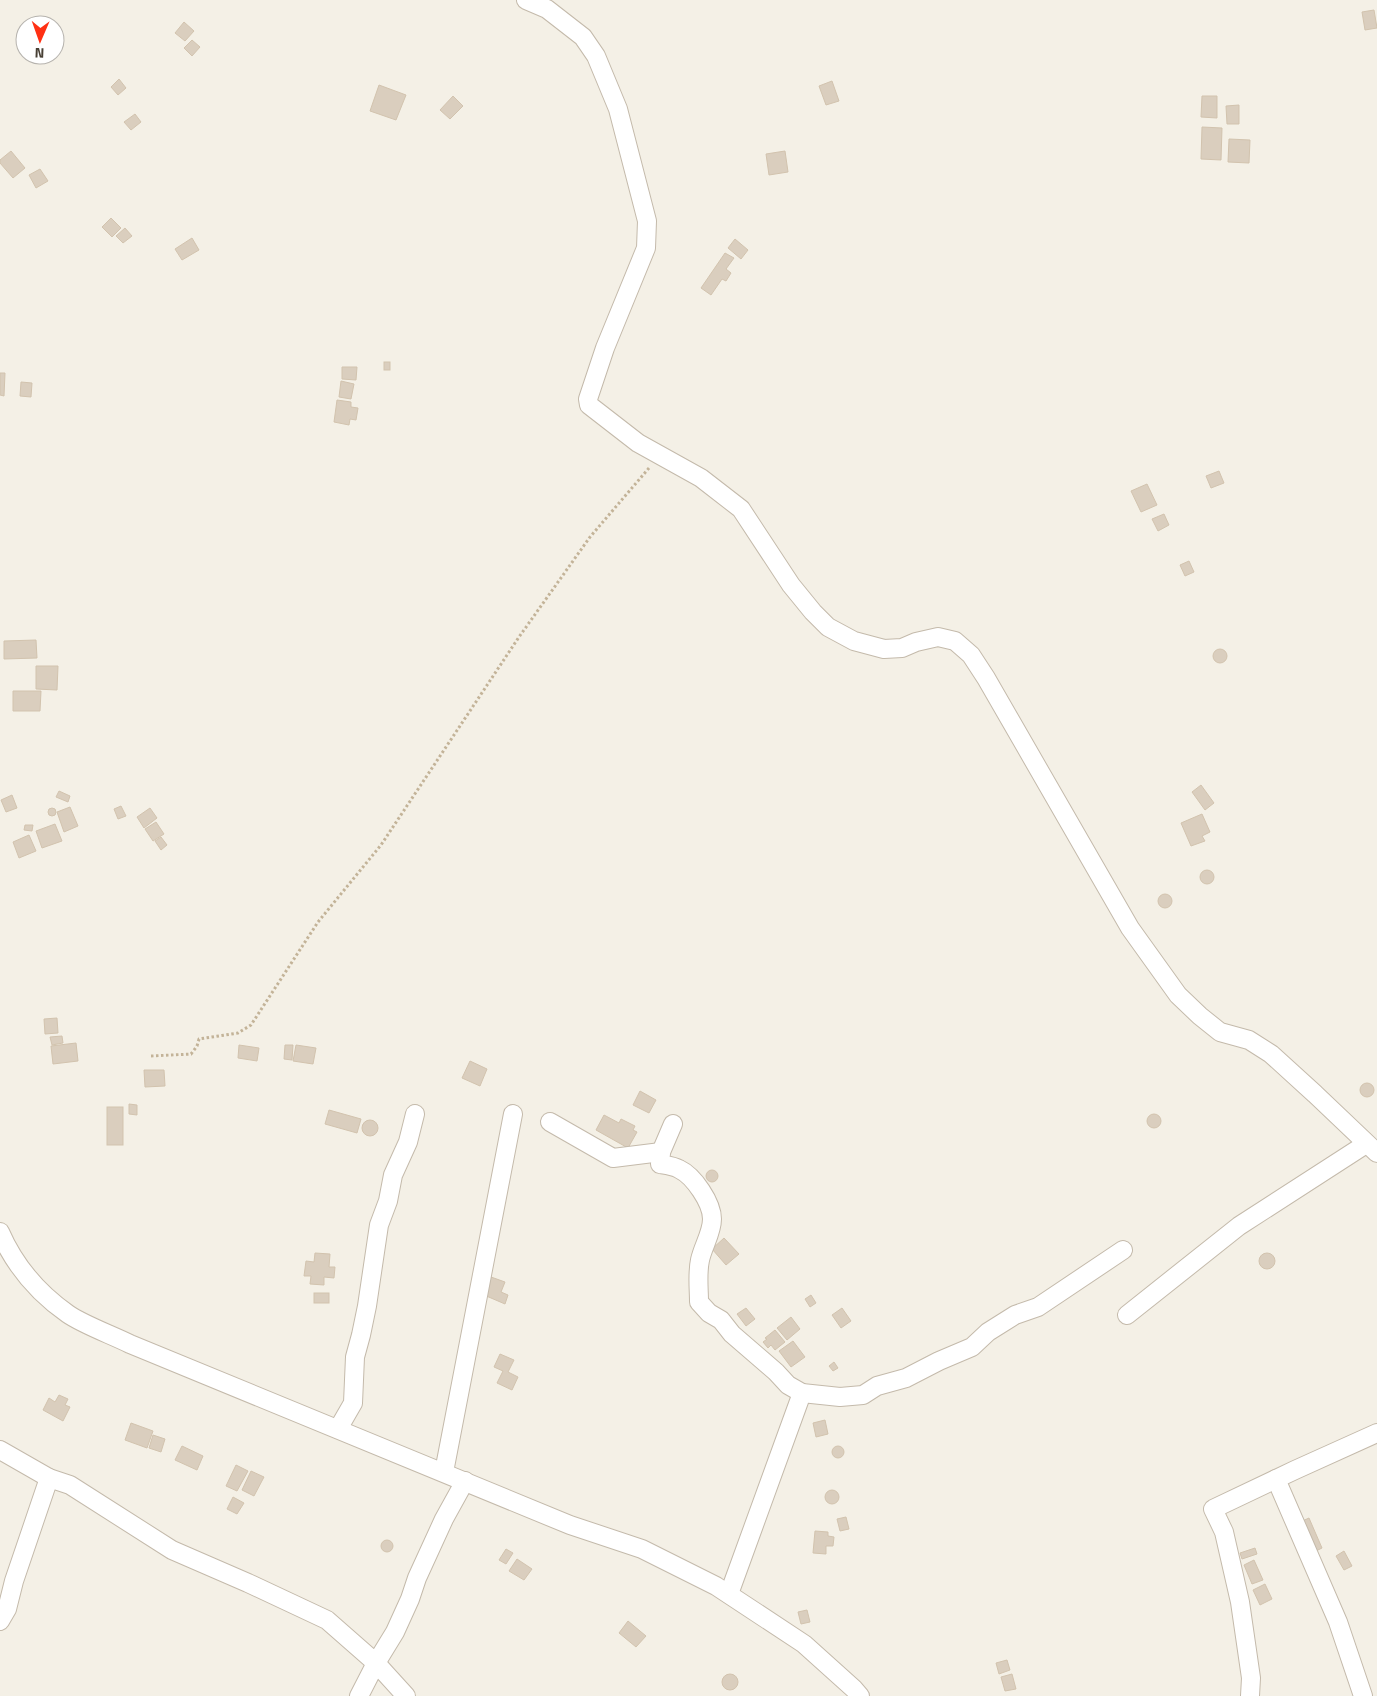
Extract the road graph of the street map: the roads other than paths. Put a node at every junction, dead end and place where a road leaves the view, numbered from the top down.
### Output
1 (526, 0) edge
2 (415, 1114) dead end
3 (513, 1114) dead end
4 (550, 1122) dead end
5 (673, 1124) dead end
6 (1372, 1148) edge
7 (661, 1152) junction
8 (2, 1242) edge
9 (1123, 1250) dead end
10 (1127, 1315) dead end
11 (802, 1393) junction
12 (338, 1429) junction
13 (1377, 1433) edge
14 (0, 1450) edge
15 (444, 1472) junction
16 (49, 1478) junction
17 (1276, 1479) junction
18 (465, 1481) junction
19 (729, 1594) junction
20 (0, 1621) edge
21 (376, 1664) junction
22 (359, 1696) edge
23 (406, 1696) edge
24 (860, 1696) edge
25 (1250, 1696) edge
26 (1363, 1696) edge

1 - 6 street
2 - 12 street
3 - 15 street
4 - 7 street
5 - 7 street
6 - 10 street
7 - 11 street
8 - 12 street
9 - 11 street
11 - 19 street
12 - 15 street
13 - 17 street
14 - 16 street
15 - 18 street
16 - 20 street
16 - 21 street
17 - 25 street
17 - 26 street
18 - 19 street
18 - 21 street
19 - 24 street
21 - 22 street
21 - 23 street

